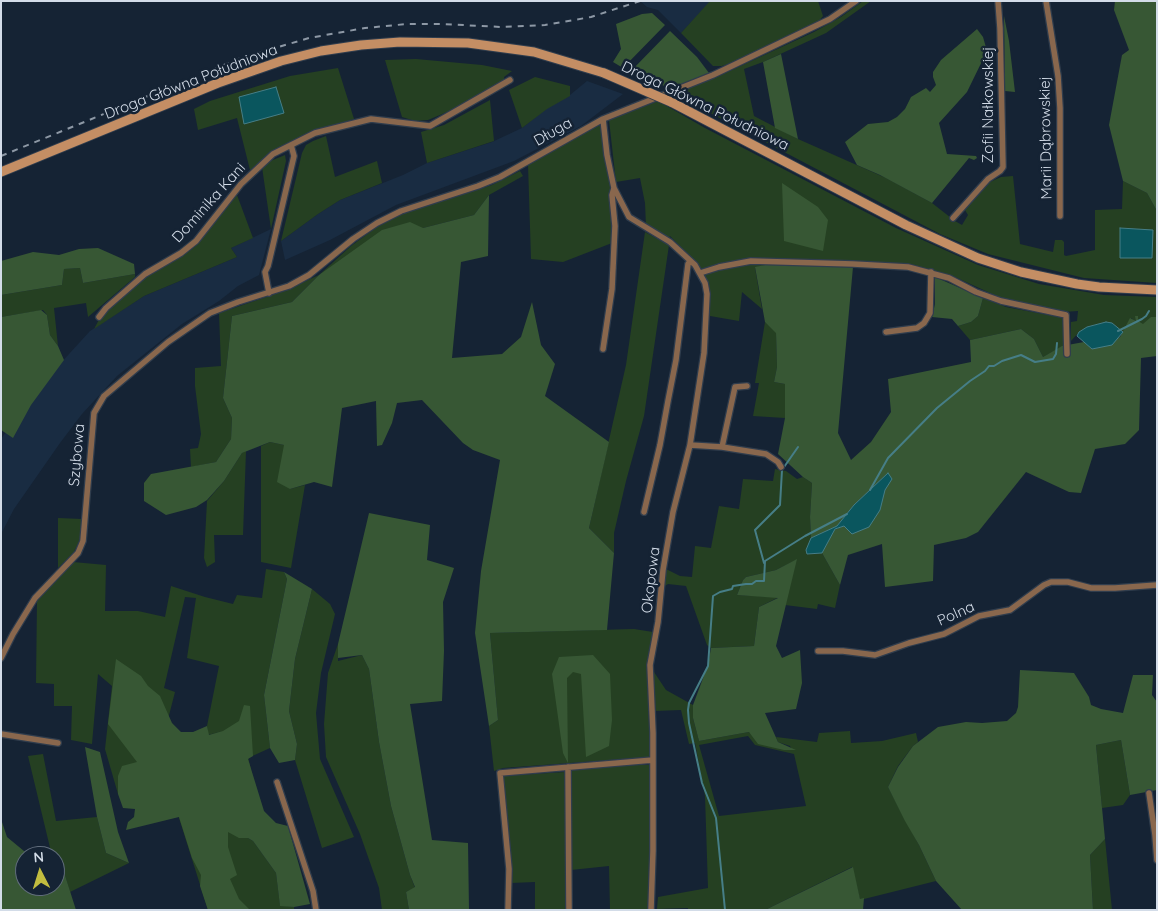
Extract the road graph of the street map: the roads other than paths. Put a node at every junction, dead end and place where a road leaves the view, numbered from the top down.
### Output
1 (856, 1) edge
2 (998, 1) edge
3 (1046, 1) edge
4 (510, 80) dead end
5 (603, 119) junction
6 (292, 145) junction
7 (1, 172) edge
8 (614, 188) junction
9 (1060, 216) dead end
10 (953, 218) dead end
11 (690, 261) junction
12 (931, 272) junction
13 (700, 273) junction
14 (1157, 290) edge
15 (269, 292) junction
16 (99, 317) dead end
17 (886, 332) dead end
18 (603, 349) dead end
19 (1067, 354) dead end
20 (747, 386) dead end
21 (690, 445) junction
22 (722, 448) junction
23 (781, 466) dead end
24 (644, 512) dead end
25 (1157, 585) edge
26 (818, 651) dead end
27 (1, 658) edge
28 (1, 734) edge
29 (58, 743) dead end
30 (653, 760) junction
31 (568, 767) junction
32 (277, 782) dead end
33 (1149, 793) dead end
34 (1157, 860) edge
35 (316, 910) edge
36 (508, 910) edge
37 (569, 910) edge
38 (651, 910) edge

1 - 5 street, Długa
2 - 10 street, Zofii Nałkowskiej
3 - 9 street, Marii Dąbrowskiej
4 - 6 street, Dominika Kani
5 - 8 street, Okopowa
5 - 15 street, Długa
6 - 15 street
6 - 16 street, Dominika Kani
7 - 14 main road, Droga Główna Południowa, bridge
8 - 11 street, Okopowa
8 - 18 street, Okopowa
11 - 13 street, Okopowa
11 - 24 street
12 - 13 street
12 - 17 street
12 - 19 street
13 - 21 street, Okopowa
15 - 27 street, Szybowa
20 - 22 street
21 - 22 street
21 - 30 street, Okopowa
22 - 23 street
25 - 26 street, Polna
28 - 29 street
30 - 31 street
30 - 38 street, Okopowa
31 - 36 street
31 - 37 street
32 - 35 street
33 - 34 street

